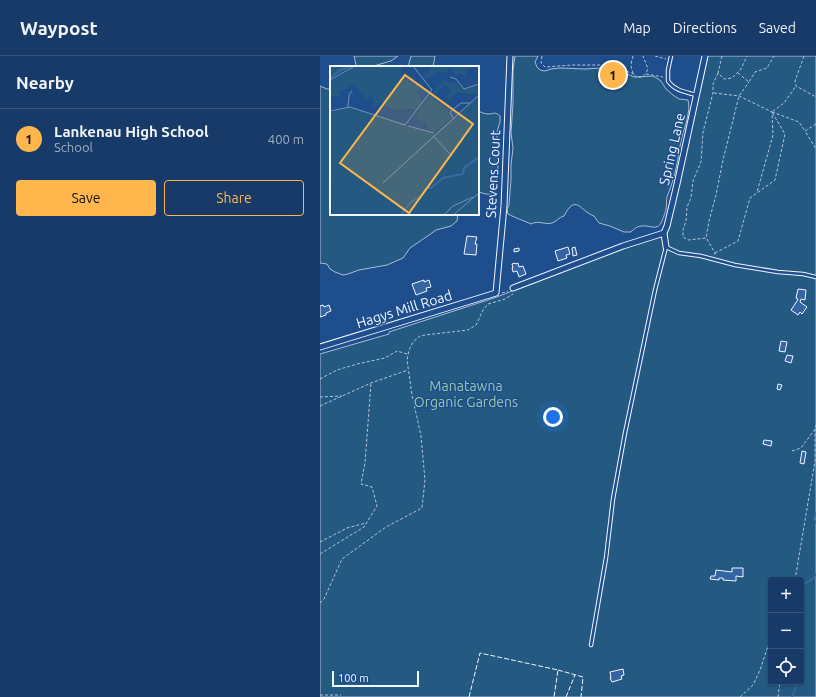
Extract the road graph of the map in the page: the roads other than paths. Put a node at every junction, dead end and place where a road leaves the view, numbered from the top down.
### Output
1 (510, 56) edge
2 (671, 56) edge
3 (705, 56) edge
4 (696, 96) junction
5 (664, 233) junction
6 (666, 247) junction
7 (816, 277) edge
8 (515, 287) road end
9 (496, 293) joint
10 (320, 347) edge
11 (591, 645) dead end

1 - 9 street, Stevens Court
2 - 4 lane
3 - 4 street, Spring Lane
4 - 5 street, Spring Lane
5 - 6 street, Spring Lane
5 - 8 street
6 - 7 lane
6 - 11 lane
9 - 10 street, Hagys Mill Road

